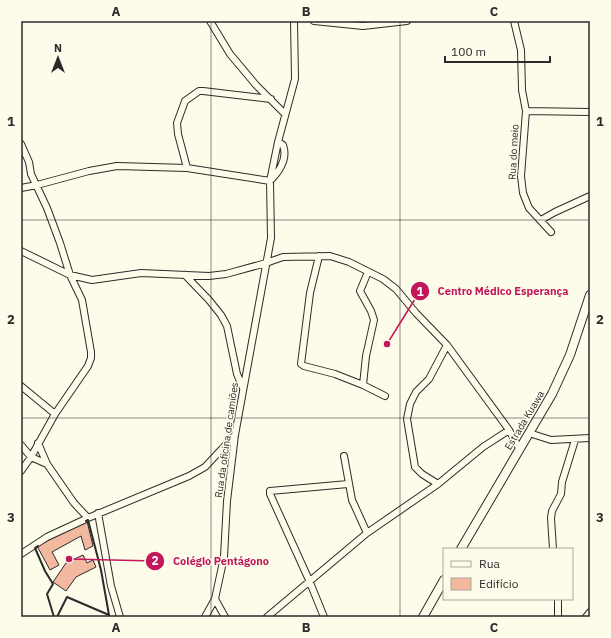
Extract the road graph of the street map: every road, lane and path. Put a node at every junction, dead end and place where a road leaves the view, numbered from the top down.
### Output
1 (212, 21) edge
2 (294, 21) edge
3 (314, 21) edge
4 (407, 21) edge
5 (514, 21) edge
6 (271, 99) junction
7 (526, 111) junction
8 (590, 112) edge
9 (285, 114) junction
10 (278, 142) junction
11 (21, 144) edge
12 (187, 168) junction
13 (270, 181) junction
14 (37, 185) junction
15 (21, 188) edge
16 (590, 196) edge
17 (541, 220) junction
18 (551, 232) dead end
19 (21, 251) edge
20 (319, 256) junction
21 (266, 263) junction
22 (368, 272) junction
23 (185, 275) junction
24 (70, 276) junction
25 (590, 295) edge
26 (447, 345) junction
27 (363, 385) junction
28 (21, 386) edge
29 (243, 388) junction
30 (385, 396) dead end
31 (55, 414) junction
32 (509, 430) junction
33 (529, 433) junction
34 (235, 435) junction
35 (590, 438) edge
36 (575, 440) junction
37 (38, 443) junction
38 (21, 445) edge
39 (519, 448) junction
40 (344, 456) dead end
41 (31, 457) junction
42 (47, 464) junction
43 (21, 471) edge
44 (348, 484) junction
45 (438, 484) junction
46 (98, 513) junction
47 (88, 518) junction
48 (367, 533) junction
49 (462, 548) edge
50 (553, 548) edge
51 (21, 554) edge
52 (309, 580) junction
53 (443, 582) edge
54 (215, 598) junction
55 (558, 600) edge
56 (590, 612) edge
57 (120, 617) edge
58 (205, 617) edge
59 (225, 617) edge
60 (267, 617) edge
61 (324, 617) edge
62 (423, 617) edge
63 (558, 617) edge
64 (586, 617) edge

1 - 6 street
2 - 9 street
3 - 4 street
5 - 7 street, Rua do meio
6 - 9 street
6 - 12 street
7 - 8 street
7 - 17 street, Rua do meio
9 - 10 street
10 - 13 street
10 - 13 street
11 - 14 street
12 - 13 street
12 - 14 street
13 - 21 street, Rua da oficina de camiões
14 - 15 street
14 - 24 street
16 - 17 street
17 - 18 street, Rua do meio
19 - 24 street
20 - 21 street
20 - 22 street
20 - 27 street
21 - 23 street
21 - 29 street, Rua da oficina de camiões
22 - 26 street
22 - 27 street
23 - 24 street
23 - 29 street
24 - 31 street
25 - 33 street, Estrada Kuawa
26 - 32 street
26 - 45 street
27 - 30 street
28 - 31 street
29 - 34 street, Rua da oficina de camiões
31 - 37 street
32 - 39 street
32 - 45 street
33 - 36 street
33 - 39 street, Estrada Kuawa
34 - 46 street
34 - 54 street, Rua da oficina de camiões
35 - 36 street
36 - 50 street
37 - 41 street
37 - 42 street
38 - 41 street
39 - 49 street, Estrada Kuawa
40 - 44 street
41 - 42 street
41 - 43 street
42 - 47 street
44 - 48 street
44 - 52 street
45 - 48 street
46 - 47 street
46 - 57 street
47 - 51 street
48 - 52 street
52 - 60 street
52 - 61 street
53 - 62 street
54 - 58 street, Rua da oficina de camiões
54 - 59 street
55 - 63 street
56 - 64 street

